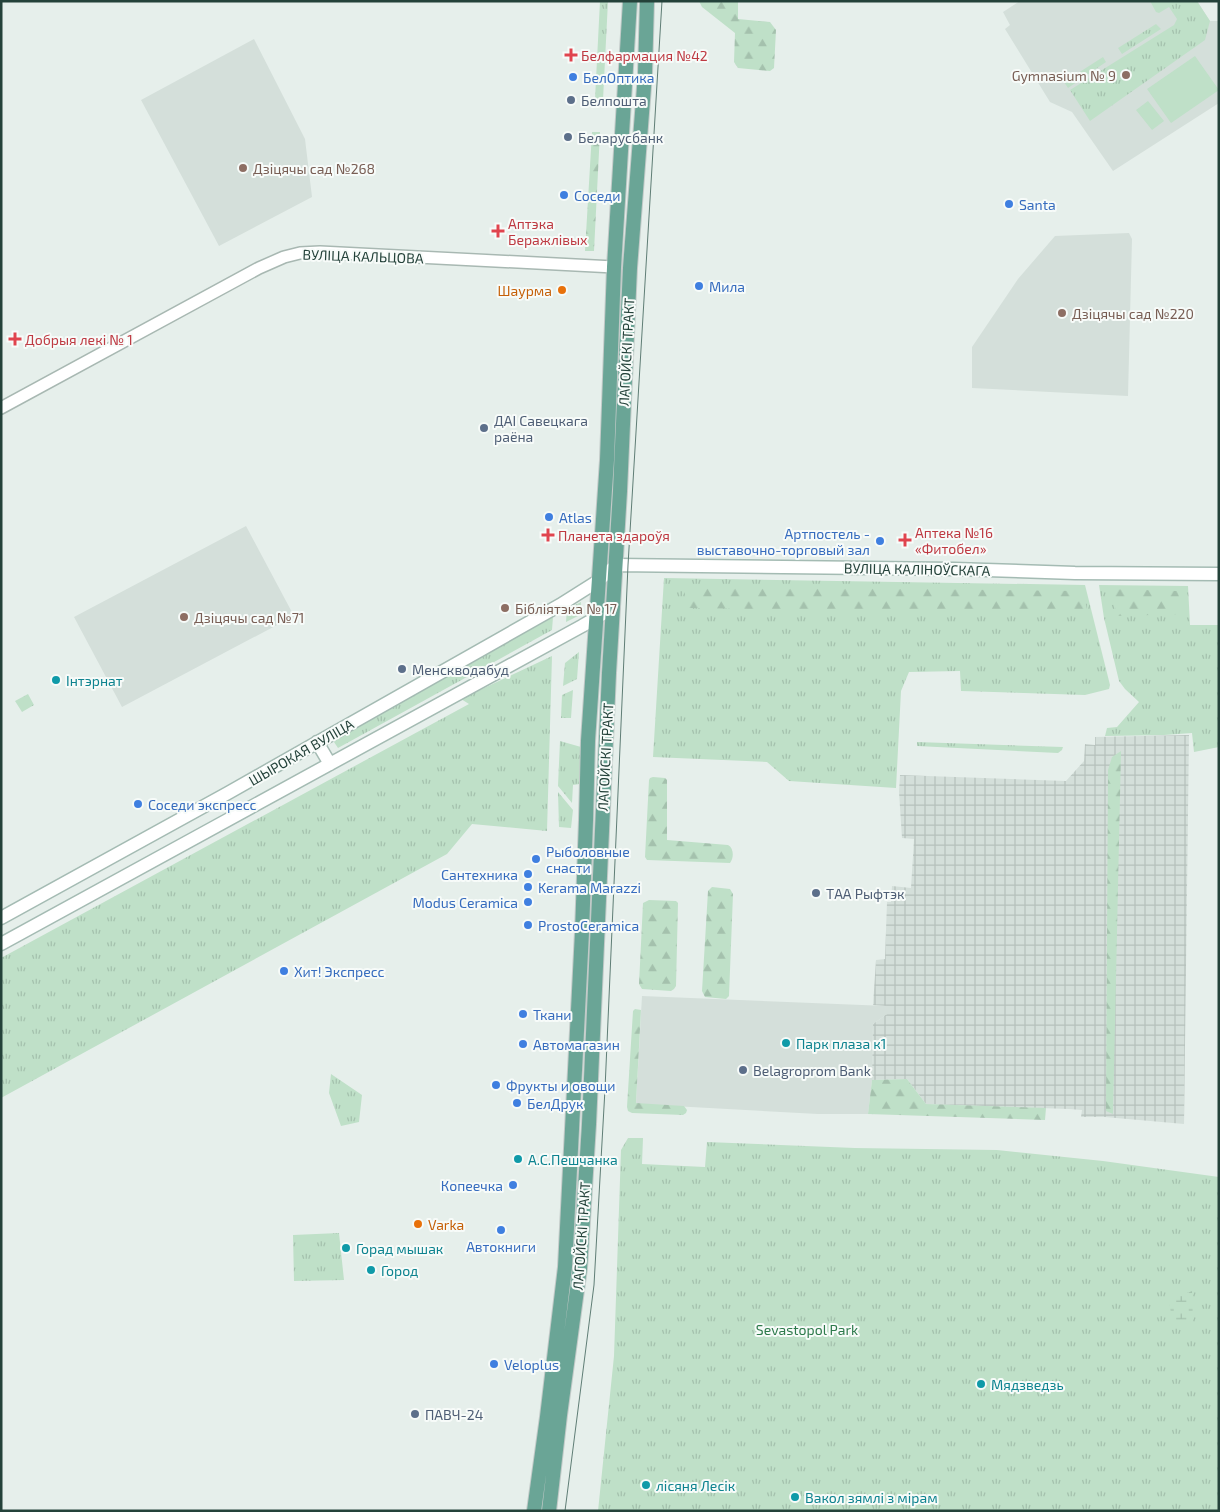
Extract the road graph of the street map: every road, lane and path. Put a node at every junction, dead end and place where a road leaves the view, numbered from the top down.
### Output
1 (630, 1) edge
2 (647, 1) edge
3 (626, 74) junction
4 (645, 74) junction
5 (614, 267) junction
6 (630, 268) junction
7 (1, 408) edge
8 (616, 565) junction
9 (1219, 574) edge
10 (598, 582) junction
11 (613, 608) junction
12 (595, 618) junction
13 (582, 626) junction
14 (594, 637) junction
15 (318, 742) junction
16 (330, 764) junction
17 (1, 918) edge
18 (1, 944) edge
19 (573, 1124) junction
20 (589, 1124) junction
21 (534, 1511) edge
22 (549, 1511) edge

1 - 3 main road, ЛАГОЙСКІ ТРАКТ
2 - 4 main road, ЛАГОЙСКІ ТРАКТ
3 - 4 main road
3 - 5 main road, ЛАГОЙСКІ ТРАКТ
4 - 6 main road, ЛАГОЙСКІ ТРАКТ
5 - 6 main road
5 - 7 street, ВУЛІЦА КАЛЬЦОВА
5 - 10 main road, ЛАГОЙСКІ ТРАКТ
6 - 8 main road, ЛАГОЙСКІ ТРАКТ
8 - 9 main road, ВУЛІЦА КАЛІНОЎСКАГА
8 - 10 main road, ШЫРОКАЯ ВУЛІЦА
8 - 11 main road, ЛАГОЙСКІ ТРАКТ
10 - 12 main road, ЛАГОЙСКІ ТРАКТ
10 - 15 main road, ШЫРОКАЯ ВУЛІЦА
11 - 12 main road, ШЫРОКАЯ ВУЛІЦА
11 - 20 main road, ЛАГОЙСКІ ТРАКТ
12 - 13 main road, ШЫРОКАЯ ВУЛІЦА
12 - 14 main road, ЛАГОЙСКІ ТРАКТ
13 - 14 main road
13 - 16 main road, ШЫРОКАЯ ВУЛІЦА
14 - 19 main road, ЛАГОЙСКІ ТРАКТ
15 - 16 main road
15 - 17 main road, ШЫРОКАЯ ВУЛІЦА
16 - 18 main road, ШЫРОКАЯ ВУЛІЦА
19 - 20 main road
19 - 21 main road, ЛАГОЙСКІ ТРАКТ
20 - 22 main road, ЛАГОЙСКІ ТРАКТ

